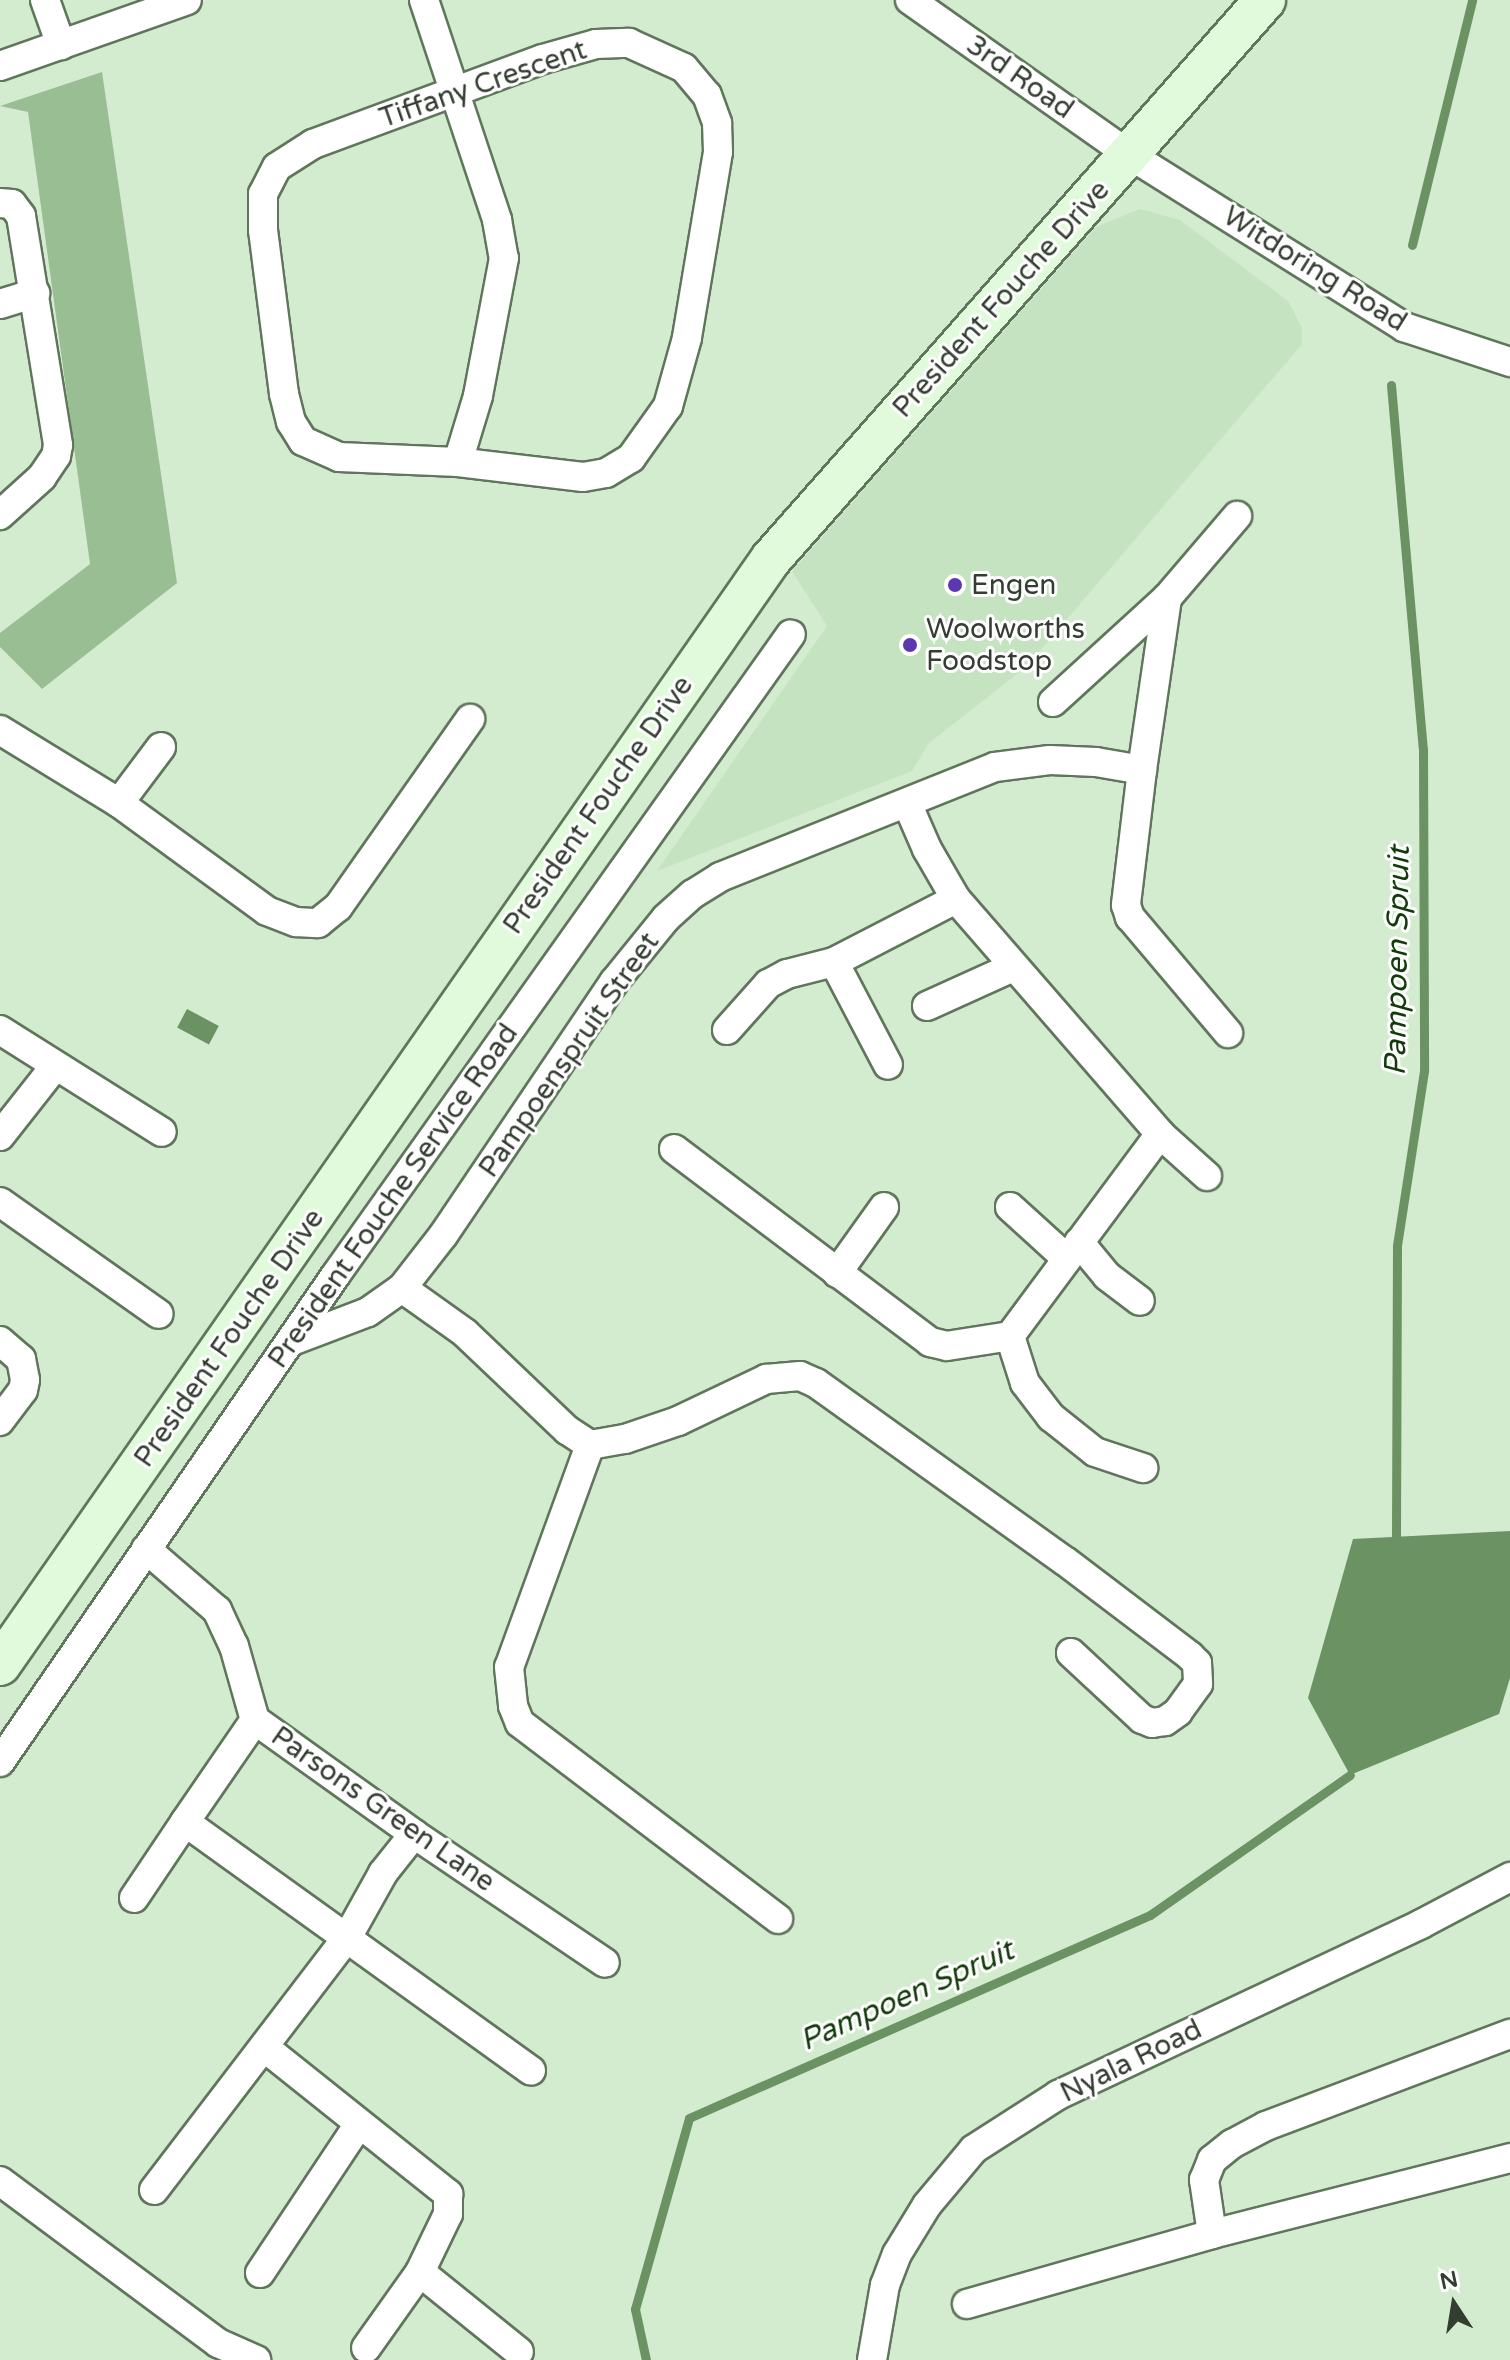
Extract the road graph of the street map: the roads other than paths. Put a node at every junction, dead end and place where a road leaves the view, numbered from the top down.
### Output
1 (45, 0) edge
2 (187, 0) edge
3 (424, 0) edge
4 (910, 0) edge
5 (1265, 0) edge
6 (61, 45) junction
7 (0, 66) edge
8 (457, 93) junction
9 (1130, 155) junction
10 (0, 203) edge
11 (35, 293) junction
12 (0, 304) edge
13 (1510, 362) edge
14 (458, 462) junction
15 (0, 515) edge
16 (1237, 516) dead end
17 (1167, 598) junction
18 (791, 634) dead end
19 (1053, 702) dead end
20 (470, 719) dead end
21 (0, 730) edge
22 (161, 747) dead end
23 (1142, 770) junction
24 (119, 803) junction
25 (907, 803) junction
26 (956, 899) junction
27 (834, 962) junction
28 (1013, 967) junction
29 (927, 1006) dead end
30 (0, 1030) edge
31 (727, 1030) dead end
32 (1228, 1033) dead end
33 (888, 1065) dead end
34 (55, 1066) junction
35 (162, 1132) dead end
36 (1160, 1134) junction
37 (0, 1136) edge
38 (674, 1149) dead end
39 (1207, 1176) dead end
40 (0, 1202) edge
41 (884, 1207) dead end
42 (1010, 1207) dead end
43 (1073, 1250) junction
44 (837, 1273) junction
45 (402, 1288) junction
46 (1140, 1301) dead end
47 (159, 1314) dead end
48 (1010, 1336) junction
49 (0, 1341) edge
50 (292, 1341) junction
51 (0, 1421) edge
52 (590, 1445) junction
53 (1143, 1468) dead end
54 (146, 1549) junction
55 (1071, 1653) dead end
56 (0, 1665) edge
57 (255, 1720) junction
58 (0, 1762) edge
59 (185, 1822) junction
60 (414, 1834) junction
61 (1510, 1877) edge
62 (134, 1898) dead end
63 (778, 1919) dead end
64 (348, 1936) junction
65 (605, 1963) dead end
66 (1510, 2034) edge
67 (264, 2047) junction
68 (531, 2071) dead end
69 (359, 2124) junction
70 (1510, 2158) edge
71 (0, 2181) edge
72 (154, 2190) dead end
73 (1212, 2234) junction
74 (420, 2272) junction
75 (260, 2273) dead end
76 (967, 2304) dead end
77 (366, 2348) dead end
78 (519, 2352) dead end
79 (256, 2360) edge
80 (872, 2360) edge

1 - 6 street
2 - 6 street
3 - 8 street
4 - 9 street, 3rd Road
5 - 9 street, President Fouche Drive
6 - 7 street
8 - 14 street
8 - 14 street, Tiffany Crescent
8 - 14 street, Tiffany Crescent
9 - 13 street, Witdoring Road
9 - 56 street, President Fouche Drive
10 - 11 street
11 - 12 street
11 - 15 street
16 - 17 street
17 - 19 street
17 - 23 street
18 - 50 street, President Fouche Service Road
20 - 24 street
21 - 24 street
22 - 24 street
23 - 25 street, Pampoenspruit Street
23 - 32 street
25 - 26 street
25 - 45 street, Pampoenspruit Street
26 - 27 street
26 - 28 street
27 - 31 street
27 - 33 street
28 - 29 street
28 - 36 street
30 - 34 street
34 - 35 street
34 - 37 street
36 - 39 street
36 - 43 street
38 - 44 street
40 - 47 street
41 - 44 street
42 - 43 street
43 - 46 street
43 - 48 street
44 - 48 street
45 - 50 street, Pampoenspruit Street
45 - 52 street
48 - 53 street
49 - 51 street
50 - 54 street, President Fouche Service Road
52 - 55 street
52 - 63 street
54 - 57 street, Parsons Green Lane
54 - 58 street, President Fouche Service Road
57 - 59 street
57 - 60 street, Parsons Green Lane
59 - 62 street
59 - 64 street
60 - 64 street
60 - 65 street, Parsons Green Lane
61 - 80 street, Nyala Road
64 - 67 street
64 - 68 street
66 - 73 street
67 - 69 street
67 - 72 street
69 - 74 street
69 - 75 street
70 - 73 street
71 - 79 street
73 - 76 street
74 - 77 street
74 - 78 street

